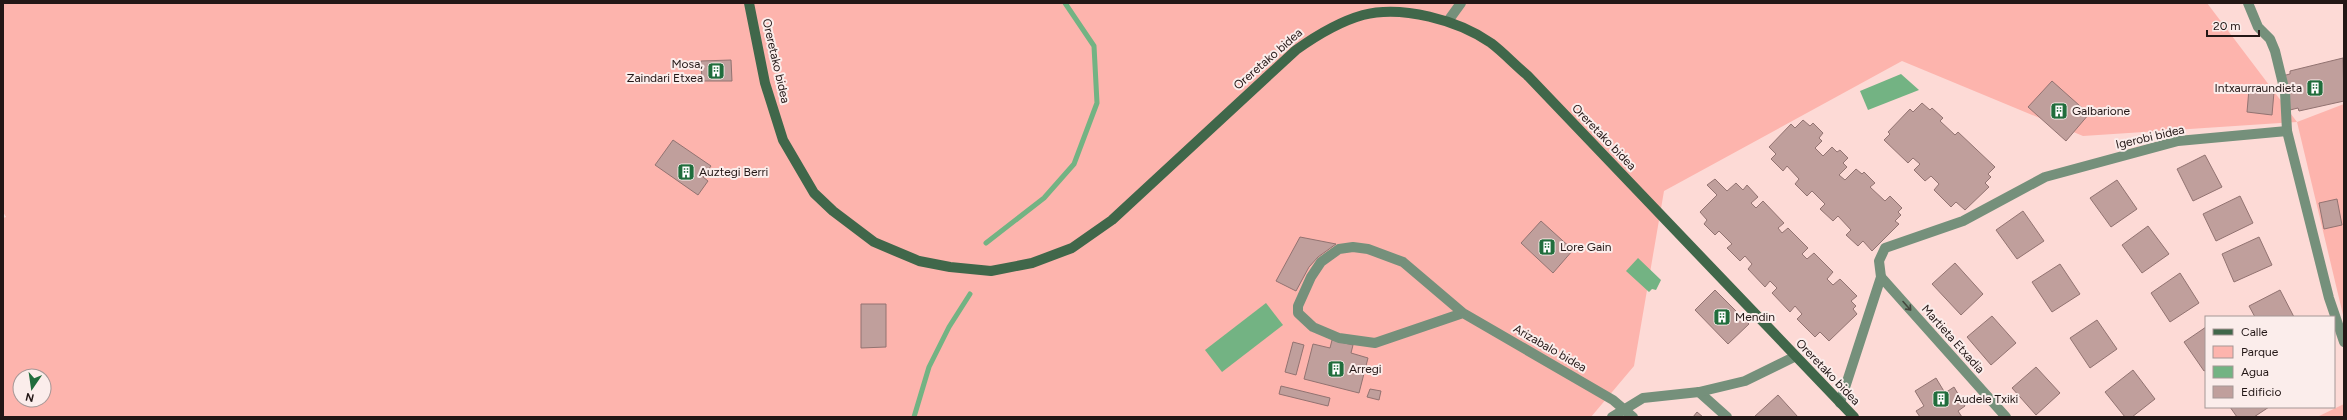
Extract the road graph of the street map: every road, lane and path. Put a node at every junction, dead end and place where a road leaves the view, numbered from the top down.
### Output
1 (749, 3) edge
2 (1461, 3) edge
3 (2248, 3) edge
4 (1448, 21) junction
5 (2287, 131) junction
6 (1881, 277) junction
7 (1463, 313) junction
8 (2344, 342) edge
9 (1794, 357) junction
10 (1699, 392) junction
11 (1840, 404) junction
12 (1623, 409) junction
13 (1612, 417) edge
14 (1633, 417) edge
15 (1727, 417) edge
16 (1854, 417) edge
17 (2006, 417) edge

1 - 4 main road, Oreretako bidea
2 - 4 street
3 - 5 street
4 - 9 main road, Oreretako bidea
5 - 6 street, Igerobi bidea
5 - 8 street
6 - 11 street
6 -> 17 street, Martieta Etxadia
7 - 7 street, Arizabalo bidea
7 - 12 street, Arizabalo bidea
9 - 10 street
9 - 11 main road, Oreretako bidea
10 - 12 street
10 - 15 street
11 - 16 main road, Oreretako bidea
12 - 13 street
12 - 14 street, Arizabalo bidea

